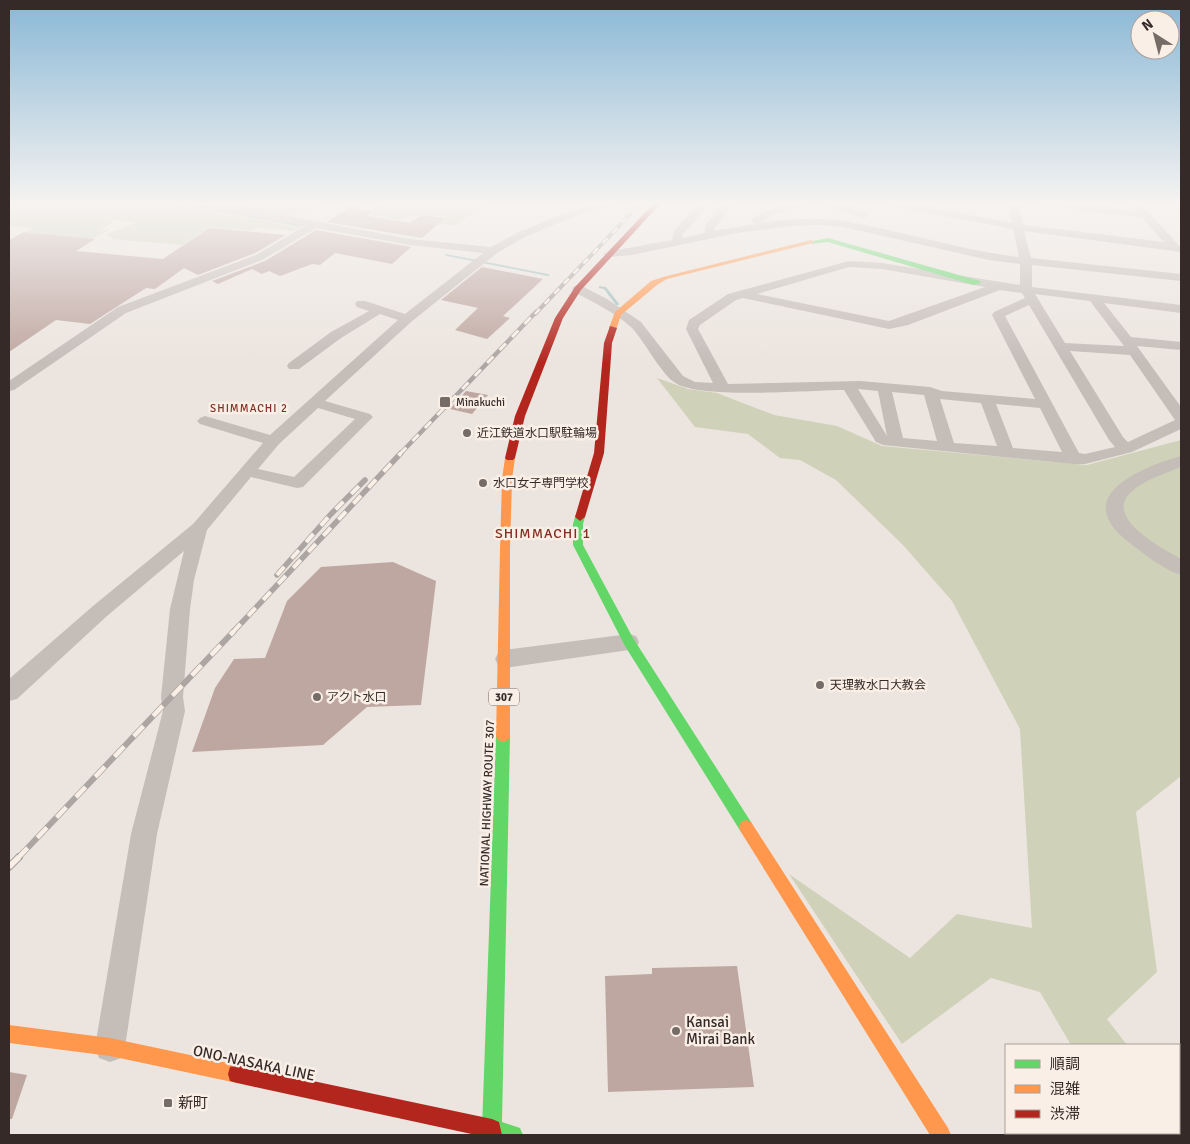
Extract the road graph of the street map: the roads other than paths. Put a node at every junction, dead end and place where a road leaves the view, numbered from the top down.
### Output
1 (263, 255) edge
2 (489, 255) edge
3 (608, 255) edge
4 (758, 255) edge
5 (884, 255) edge
6 (981, 255) edge
7 (1025, 255) edge
8 (1026, 261) junction
9 (1181, 278) edge
10 (977, 283) junction
11 (998, 286) junction
12 (578, 289) junction
13 (744, 294) junction
14 (1029, 294) junction
15 (1095, 299) junction
16 (361, 304) dead end
17 (1181, 309) edge
18 (379, 310) junction
19 (618, 314) junction
20 (407, 319) junction
21 (1130, 346) junction
22 (1181, 346) edge
23 (1062, 347) junction
24 (294, 366) dead end
25 (849, 386) junction
26 (9, 387) edge
27 (884, 387) junction
28 (723, 388) junction
29 (930, 391) junction
30 (987, 400) junction
31 (316, 403) junction
32 (1044, 404) junction
33 (1181, 417) edge
34 (205, 421) dead end
35 (1181, 423) edge
36 (273, 441) junction
37 (896, 442) junction
38 (947, 447) junction
39 (1126, 449) junction
40 (1007, 452) junction
41 (1074, 459) junction
42 (1181, 461) edge
43 (246, 471) junction
44 (199, 528) junction
45 (1181, 568) edge
46 (629, 642) junction
47 (505, 659) junction
48 (9, 692) edge
49 (9, 1034) edge
50 (110, 1047) junction
51 (492, 1132) edge
52 (513, 1135) edge
53 (942, 1135) edge

1 - 26 street
2 - 20 street
3 - 12 main road, NATIONAL HIGHWAY ROUTE 307 / 307
4 - 19 main road
5 - 10 main road
6 - 8 street
7 - 8 street
8 - 9 street
8 - 14 street
10 - 11 street
10 - 13 street
11 - 13 street
11 - 14 street
12 - 19 street
12 - 47 main road, NATIONAL HIGHWAY ROUTE 307 / 307
13 - 28 street
14 - 15 street
14 - 23 street
14 - 32 street
15 - 17 street
15 - 21 street
16 - 18 street
18 - 20 street
18 - 24 street
19 - 28 street
19 - 46 main road
20 - 31 street
21 - 22 street
21 - 23 street
21 - 33 street
23 - 39 street
25 - 27 street
25 - 28 street
25 - 37 street
27 - 29 street
27 - 37 street
29 - 30 street
29 - 38 street
30 - 32 street
30 - 40 street
31 - 36 street
31 - 43 street
32 - 41 street
34 - 36 street
35 - 39 street
36 - 43 street
37 - 38 street
38 - 40 street
39 - 41 street
40 - 41 street
42 - 45 street
43 - 44 street
44 - 48 street
44 - 50 street
46 - 47 street
46 - 53 main road
47 - 51 main road, NATIONAL HIGHWAY ROUTE 307 / 307
49 - 50 main road, ONO-NASAKA LINE
50 - 51 main road, ONO-NASAKA LINE
51 - 52 main road

